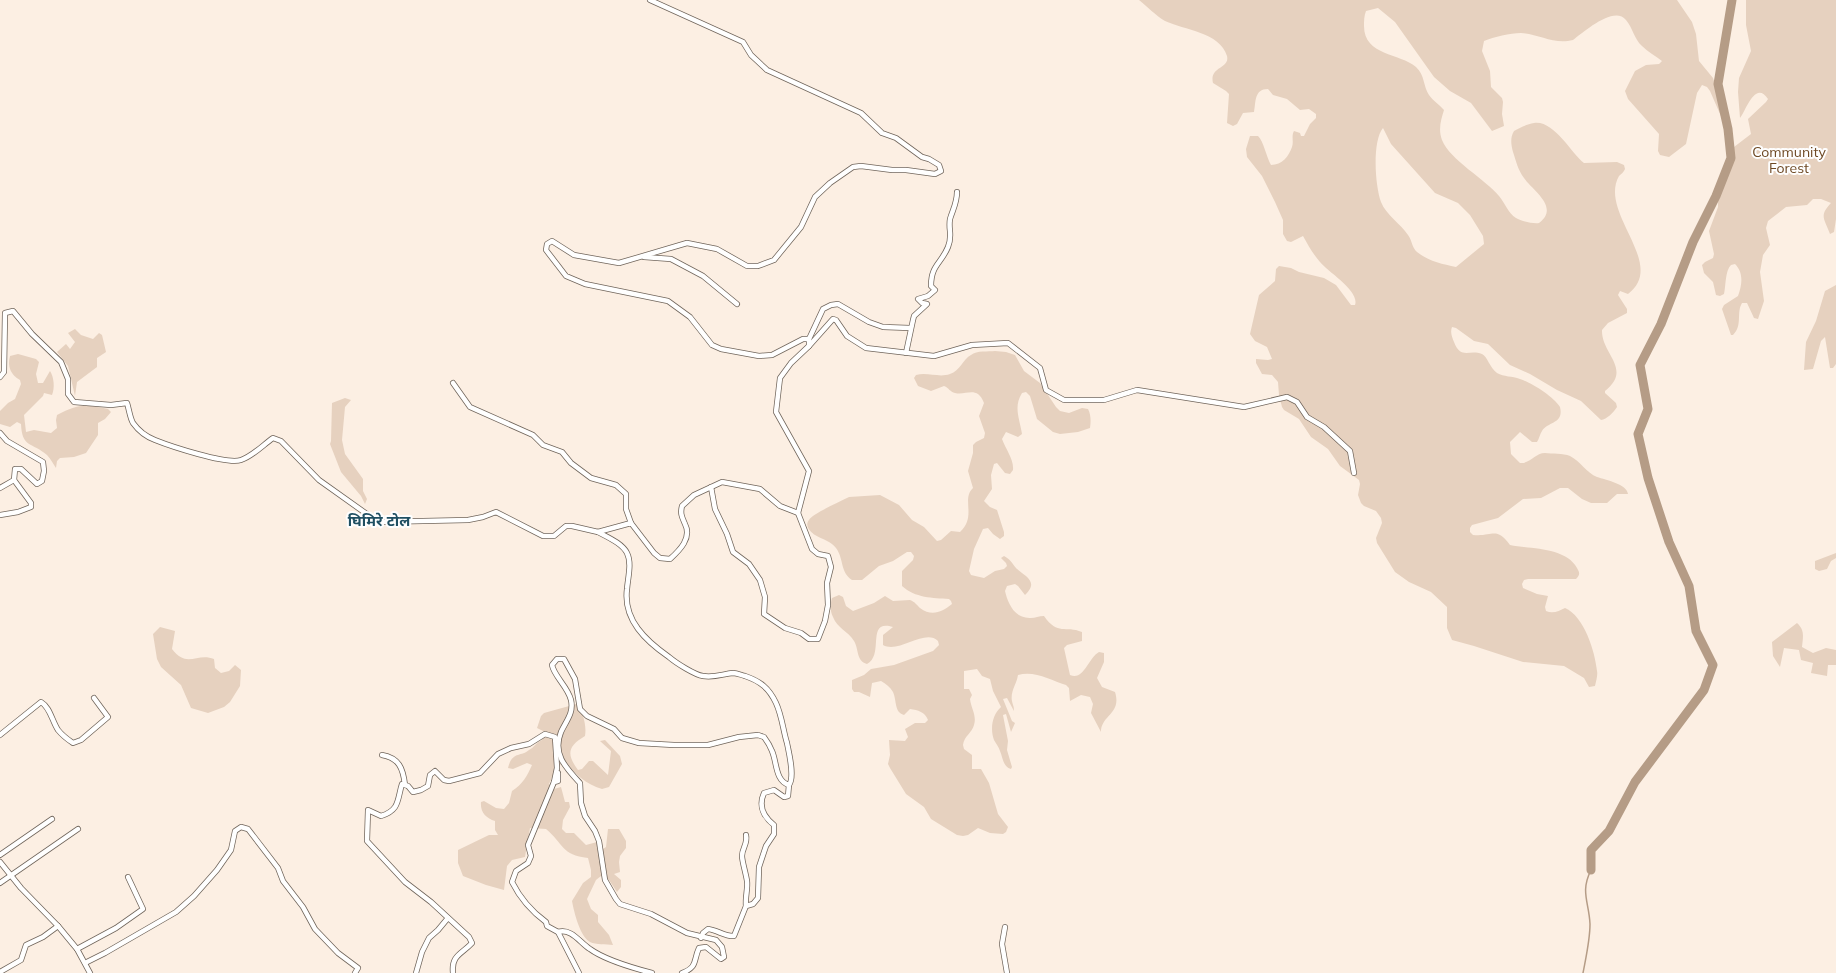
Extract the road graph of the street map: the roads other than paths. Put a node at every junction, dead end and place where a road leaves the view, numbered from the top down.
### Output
1 (650, 0) edge
2 (957, 192) dead end
3 (642, 257) junction
4 (738, 304) dead end
5 (910, 328) junction
6 (808, 339) junction
7 (809, 346) junction
8 (906, 353) junction
9 (0, 376) edge
10 (453, 383) dead end
11 (0, 433) edge
12 (1354, 473) dead end
13 (14, 480) junction
14 (711, 487) junction
15 (0, 488) edge
16 (798, 513) junction
17 (0, 515) edge
18 (631, 523) junction
19 (598, 532) junction
20 (94, 698) dead end
21 (0, 735) edge
22 (558, 753) junction
23 (382, 756) dead end
24 (554, 782) junction
25 (405, 784) junction
26 (789, 785) junction
27 (52, 819) dead end
28 (78, 830) dead end
29 (746, 835) dead end
30 (0, 855) edge
31 (0, 862) edge
32 (11, 876) junction
33 (128, 877) dead end
34 (0, 882) edge
35 (746, 906) junction
36 (448, 918) junction
37 (58, 926) junction
38 (1005, 927) dead end
39 (558, 932) junction
40 (701, 938) junction
41 (77, 949) junction
42 (85, 963) junction
43 (0, 972) edge
44 (90, 973) edge
45 (355, 973) edge
46 (416, 973) edge
47 (453, 973) edge
48 (579, 973) edge
49 (652, 973) edge
50 (682, 973) edge
51 (1007, 973) edge

1 - 3 street
2 - 5 street
3 - 4 street
3 - 6 street
5 - 6 street
5 - 8 street
6 - 7 street
7 - 8 street
7 - 16 street
8 - 12 street
9 - 19 street
10 - 18 street
11 - 13 street
13 - 15 street
13 - 17 street
14 - 16 street
14 - 16 street
14 - 18 street
18 - 19 street
19 - 26 street
20 - 21 street
22 - 24 street
22 - 26 street
22 - 40 street
23 - 25 street
24 - 25 street
24 - 39 street
25 - 36 street
26 - 35 street
27 - 30 street
28 - 32 street
29 - 35 street
31 - 32 street
32 - 34 street
32 - 37 street
33 - 41 street
35 - 40 street
36 - 46 street
36 - 47 street
37 - 41 street
37 - 43 street
38 - 51 street
39 - 48 street
39 - 49 street
40 - 50 street
41 - 42 street
42 - 44 street
42 - 45 street

